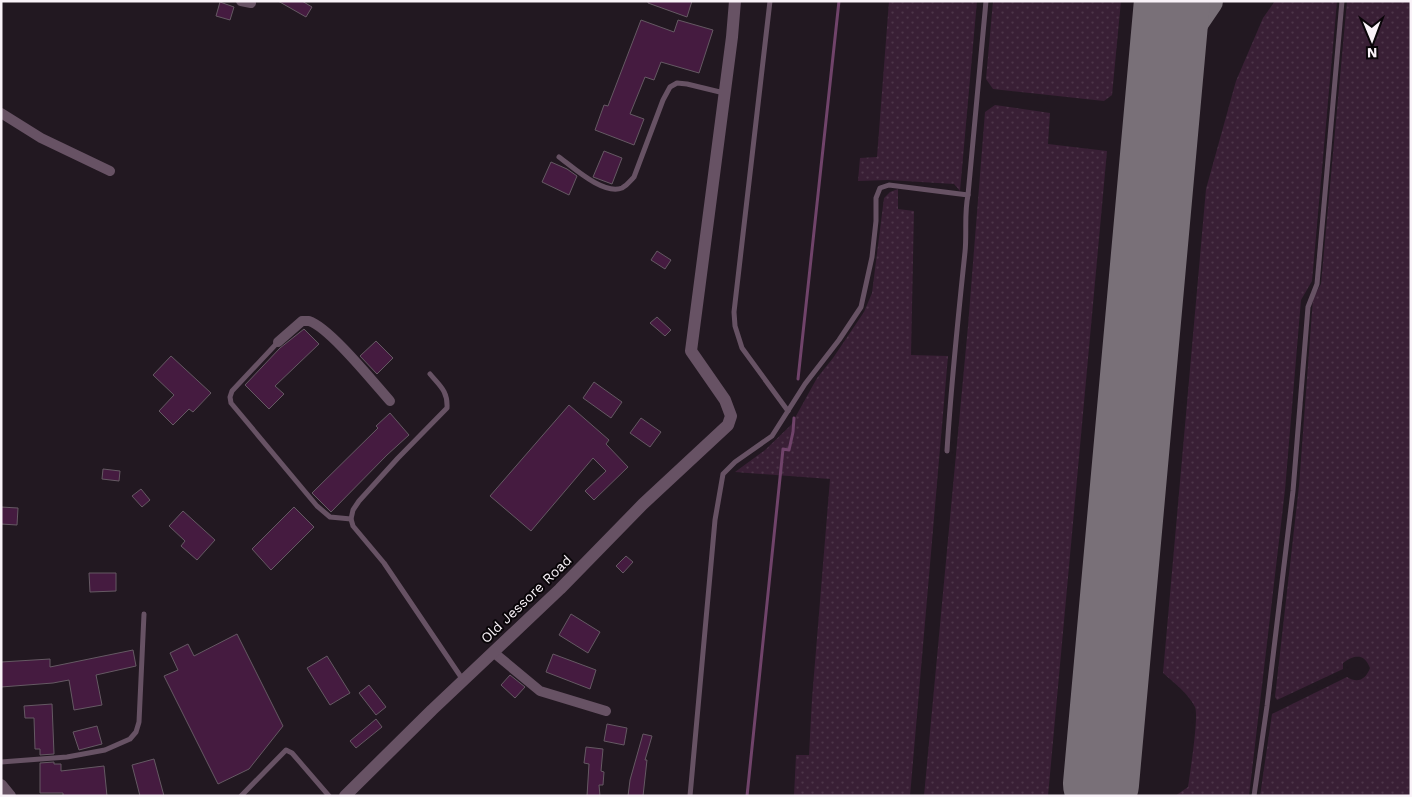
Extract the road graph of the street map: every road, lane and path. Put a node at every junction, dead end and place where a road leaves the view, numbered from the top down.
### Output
1 (735, 1) edge
2 (770, 1) edge
3 (986, 1) edge
4 (1342, 1) edge
5 (724, 93) junction
6 (1, 113) edge
7 (559, 157) dead end
8 (110, 171) dead end
9 (968, 195) junction
10 (278, 342) joint
11 (430, 374) dead end
12 (390, 400) dead end
13 (788, 411) junction
14 (947, 451) dead end
15 (351, 519) junction
16 (144, 614) dead end
17 (493, 652) junction
18 (463, 680) junction
19 (606, 711) dead end
20 (1, 762) edge
21 (1, 785) edge
22 (10, 796) edge
23 (241, 796) edge
24 (329, 796) edge
25 (345, 796) edge
26 (690, 796) edge
27 (1254, 796) edge

1 - 5 street
2 - 13 lane
3 - 9 lane
4 - 27 lane
5 - 7 lane
5 - 17 street, Old Jessore Road
6 - 8 street
9 - 13 lane
9 - 14 lane
10 - 12 street
10 - 15 lane
11 - 15 lane
13 - 26 lane
15 - 18 lane
16 - 20 lane
17 - 18 street, Old Jessore Road
17 - 19 street
18 - 25 street, Old Jessore Road
21 - 22 street
23 - 24 lane

